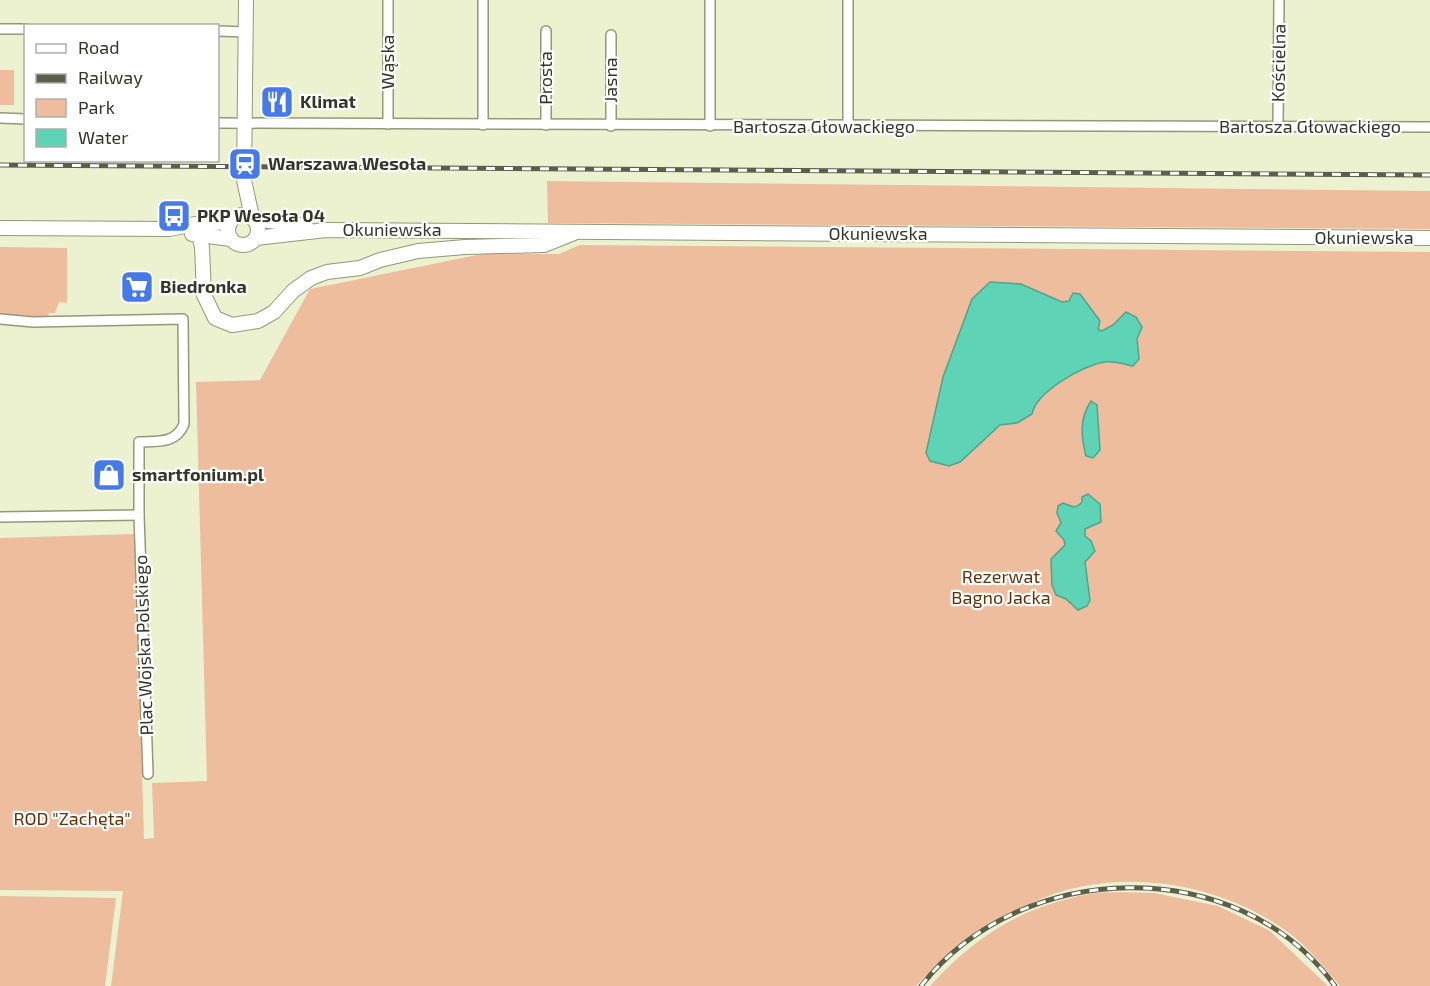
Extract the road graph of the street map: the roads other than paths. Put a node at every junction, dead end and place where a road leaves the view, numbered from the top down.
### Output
1 (246, 0) edge
2 (388, 0) edge
3 (483, 0) edge
4 (710, 0) edge
5 (848, 0) edge
6 (1279, 0) edge
7 (0, 29) edge
8 (24, 29) edge
9 (546, 31) dead end
10 (219, 32) edge
11 (246, 32) junction
12 (611, 35) dead end
13 (0, 118) edge
14 (24, 119) edge
15 (219, 123) edge
16 (245, 123) junction
17 (388, 124) junction
18 (483, 125) junction
19 (546, 125) junction
20 (611, 126) junction
21 (710, 126) junction
22 (1278, 126) junction
23 (848, 127) junction
24 (1430, 127) edge
25 (244, 180) junction
26 (253, 218) junction
27 (233, 219) junction
28 (0, 228) edge
29 (197, 229) junction
30 (326, 230) junction
31 (576, 232) junction
32 (256, 238) junction
33 (1430, 238) edge
34 (231, 239) junction
35 (0, 319) edge
36 (139, 515) junction
37 (0, 517) edge
38 (148, 774) dead end

1 - 11 main road
2 - 17 street, Wąska
3 - 18 street
4 - 21 street
5 - 23 street
6 - 22 street, Kościelna
7 - 8 street
9 - 19 street, Prosta
10 - 11 street
11 - 16 main road
12 - 20 street, Jasna
13 - 14 street
15 - 16 street, Bartosza Głowackiego
16 - 17 street, Bartosza Głowackiego
16 - 25 main road
17 - 18 street, Bartosza Głowackiego
18 - 19 street, Bartosza Głowackiego
19 - 20 street, Bartosza Głowackiego
20 - 21 street, Bartosza Głowackiego
21 - 23 street, Bartosza Głowackiego
22 - 23 street, Bartosza Głowackiego
22 - 24 street, Bartosza Głowackiego
25 - 26 main road
25 - 27 main road
26 - 27 main road
26 - 30 main road, Okuniewska
26 - 32 main road
27 - 29 main road
27 - 34 main road
28 - 29 main road
29 - 31 main road
29 - 34 main road
30 - 31 main road, Okuniewska
30 - 32 main road, Okuniewska
31 - 33 main road, Okuniewska
32 - 34 main road
35 - 36 street, Plac Wojska Polskiego
36 - 37 street
36 - 38 street, Plac Wojska Polskiego

